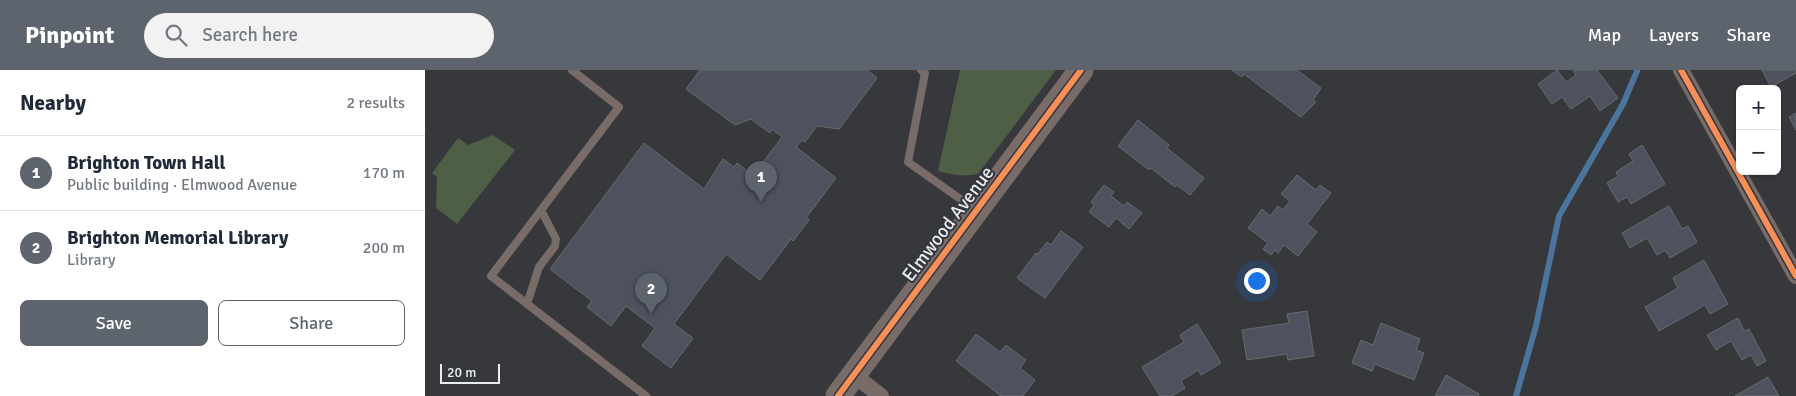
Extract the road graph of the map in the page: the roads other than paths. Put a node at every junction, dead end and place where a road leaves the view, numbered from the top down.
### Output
1 (572, 70) edge
2 (921, 70) edge
3 (1081, 70) edge
4 (1681, 70) edge
5 (541, 210) junction
6 (977, 211) junction
7 (1796, 276) edge
8 (527, 304) junction
9 (854, 375) junction
10 (646, 396) edge
11 (838, 396) edge
12 (881, 396) edge

1 - 5 lane
2 - 6 lane
3 - 6 main road, Elmwood Avenue
4 - 7 street
5 - 8 lane
5 - 8 lane
6 - 9 main road, Elmwood Avenue
8 - 10 lane
9 - 11 main road, Elmwood Avenue
9 - 12 street

